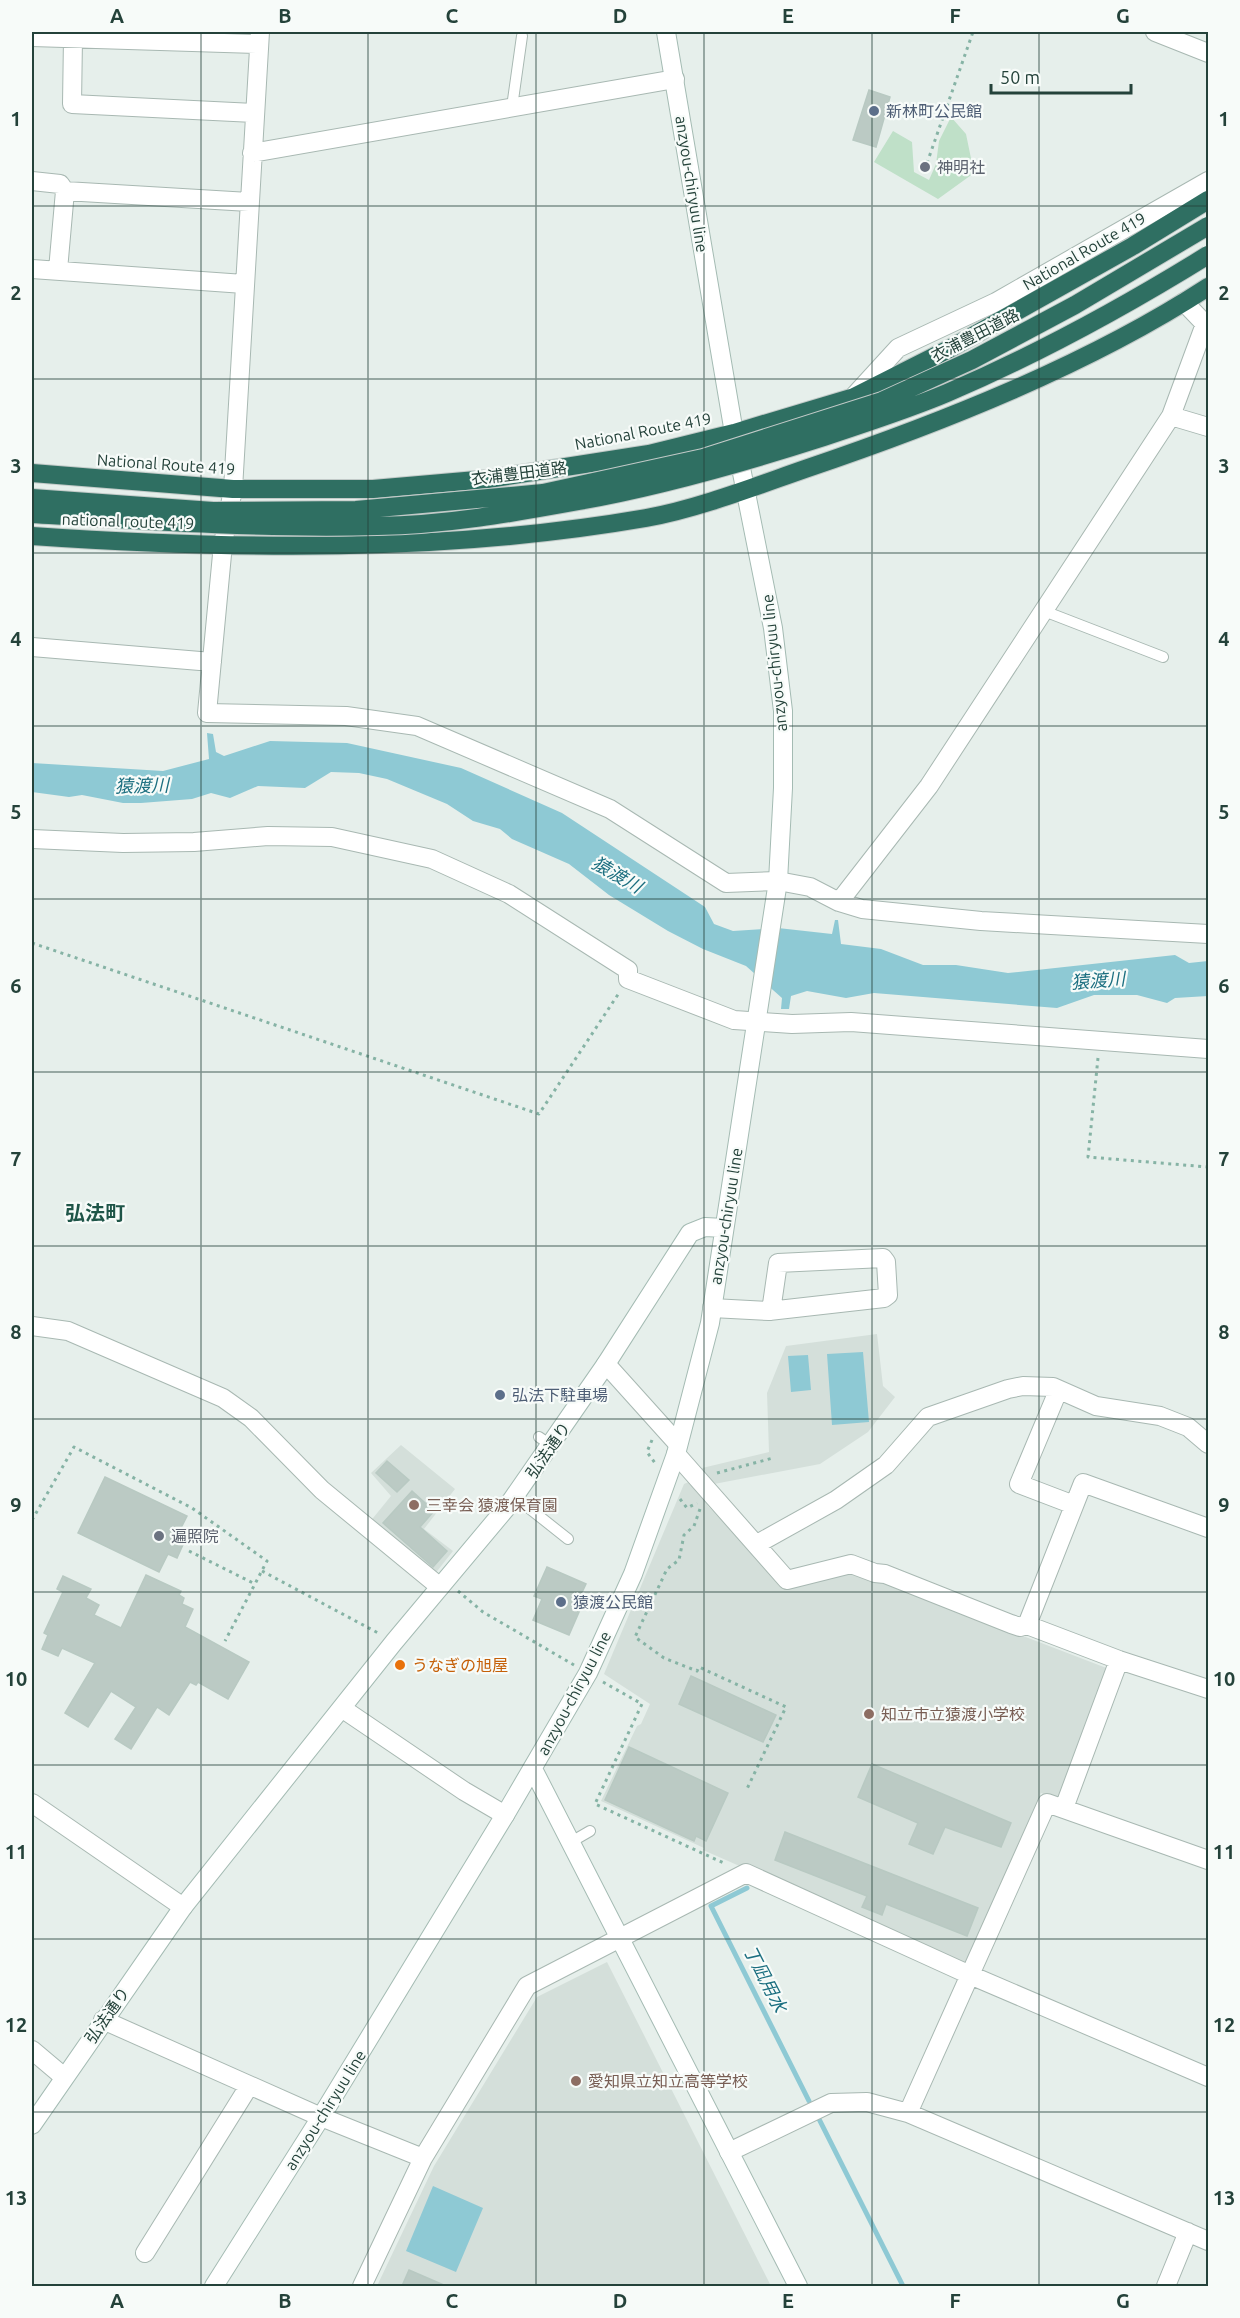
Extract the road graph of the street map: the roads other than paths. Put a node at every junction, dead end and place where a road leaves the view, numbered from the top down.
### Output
1 (666, 32) edge
2 (1155, 32) edge
3 (522, 36) dead end
4 (32, 37) edge
5 (73, 38) junction
6 (260, 38) edge
7 (1209, 53) edge
8 (675, 79) junction
9 (512, 107) junction
10 (254, 113) junction
11 (252, 153) junction
12 (32, 181) edge
13 (1209, 181) edge
14 (65, 191) junction
15 (1209, 200) edge
16 (249, 202) junction
17 (1209, 226) edge
18 (1209, 255) edge
19 (32, 268) edge
20 (58, 270) junction
21 (244, 284) junction
22 (1209, 286) edge
23 (1184, 302) junction
24 (854, 397) junction
25 (1171, 416) junction
26 (1209, 427) edge
27 (734, 433) junction
28 (32, 473) edge
29 (233, 489) junction
30 (747, 489) junction
31 (32, 498) edge
32 (32, 514) edge
33 (32, 536) edge
34 (224, 544) junction
35 (1044, 611) junction
36 (32, 647) edge
37 (1163, 657) dead end
38 (212, 662) junction
39 (32, 839) edge
40 (777, 887) junction
41 (839, 902) junction
42 (1209, 934) edge
43 (757, 1013) junction
44 (1209, 1048) edge
45 (724, 1228) junction
46 (712, 1308) junction
47 (771, 1311) junction
48 (32, 1326) edge
49 (606, 1364) junction
50 (1058, 1391) junction
51 (1209, 1444) edge
52 (677, 1449) junction
53 (514, 1497) junction
54 (1074, 1505) junction
55 (1209, 1527) edge
56 (568, 1539) dead end
57 (757, 1544) junction
58 (443, 1584) junction
59 (1027, 1625) junction
60 (1119, 1660) junction
61 (1209, 1689) edge
62 (343, 1709) junction
63 (533, 1769) junction
64 (32, 1803) edge
65 (1064, 1808) junction
66 (505, 1815) junction
67 (590, 1831) dead end
68 (572, 1842) junction
69 (1209, 1860) edge
70 (183, 1907) junction
71 (621, 1939) junction
72 (970, 1975) junction
73 (103, 2020) junction
74 (32, 2050) edge
75 (64, 2077) junction
76 (1209, 2077) edge
77 (249, 2086) junction
78 (908, 2113) junction
79 (321, 2117) junction
80 (32, 2125) edge
81 (729, 2152) junction
82 (423, 2158) junction
83 (1188, 2232) junction
84 (1209, 2241) edge
85 (145, 2253) dead end
86 (214, 2286) edge
87 (362, 2286) edge
88 (798, 2286) edge
89 (1166, 2286) edge

1 - 8 street, anzyou-chiryuu line
2 - 7 street
3 - 9 lane
4 - 5 street
5 - 6 street
5 - 10 street
6 - 10 street
8 - 9 street
8 - 27 street, anzyou-chiryuu line
9 - 11 street
10 - 11 street
11 - 16 street
12 - 14 street
13 - 24 street
14 - 16 street
14 - 20 street
15 - 24 highway, National Route 419
16 - 21 street
17 - 31 highway, 衣浦豊田道路, bridge
18 - 32 highway, bridge
19 - 20 street
20 - 21 street
21 - 29 street
22 - 23 highway
23 - 25 street
23 - 30 highway
24 - 27 highway, National Route 419
25 - 26 street
25 - 35 street
27 - 29 highway, National Route 419
27 - 30 street, anzyou-chiryuu line
28 - 29 highway, National Route 419
29 - 34 street
30 - 34 highway
30 - 40 street, anzyou-chiryuu line
33 - 34 highway, national route 419
34 - 38 street
35 - 37 lane
35 - 41 street
36 - 38 street
38 - 40 street
39 - 43 street
40 - 41 street
40 - 43 street, anzyou-chiryuu line
41 - 42 street
43 - 44 street
43 - 45 street, anzyou-chiryuu line
45 - 46 street, anzyou-chiryuu line
45 - 49 street, 弘法通り
46 - 47 street
46 - 52 street, anzyou-chiryuu line
47 - 47 street
48 - 58 street
49 - 52 street
49 - 53 street, 弘法通り
50 - 51 street
50 - 54 street
50 - 57 street
52 - 57 street
52 - 63 street, anzyou-chiryuu line
53 - 56 lane
53 - 58 street, 弘法通り
54 - 55 street
54 - 59 street
57 - 59 street
58 - 62 street, 弘法通り
59 - 60 street
60 - 61 street
60 - 65 street
62 - 66 street
62 - 70 street, 弘法通り
63 - 66 street, anzyou-chiryuu line
63 - 68 street
64 - 70 street
65 - 69 street
65 - 72 street
66 - 79 street, anzyou-chiryuu line
67 - 68 lane
68 - 71 street
70 - 73 street, 弘法通り
71 - 72 street
71 - 81 street
71 - 82 street
72 - 76 street
72 - 78 street
73 - 75 street, 弘法通り
73 - 77 street
74 - 75 street
75 - 80 street, 弘法通り
77 - 79 street
77 - 85 street
78 - 81 street
78 - 83 street
79 - 82 street
79 - 86 street, anzyou-chiryuu line
81 - 88 street
82 - 87 street
83 - 84 street
83 - 89 street

